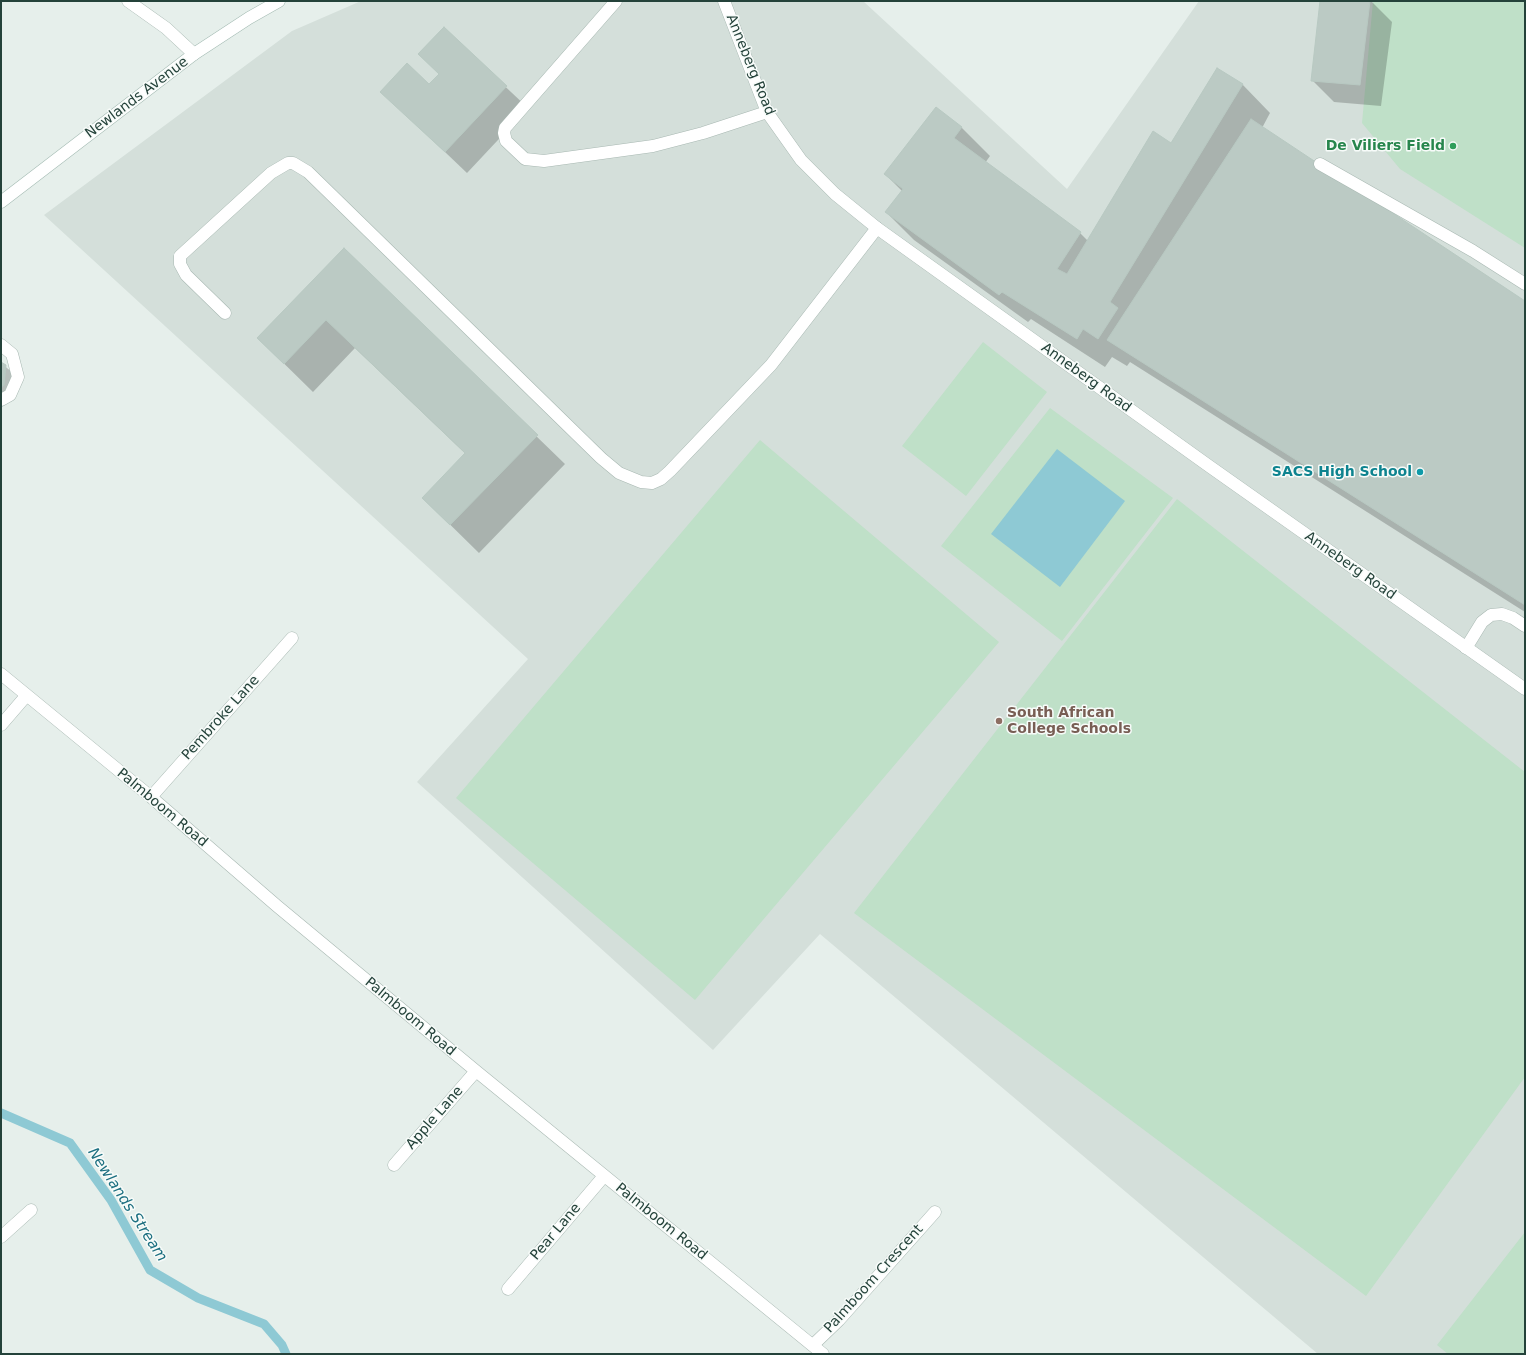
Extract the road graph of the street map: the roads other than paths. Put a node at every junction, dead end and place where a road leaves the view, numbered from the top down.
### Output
1 (128, 1) edge
2 (279, 1) edge
3 (616, 1) edge
4 (724, 1) edge
5 (194, 54) junction
6 (767, 112) junction
7 (1320, 164) dead end
8 (1, 202) edge
9 (877, 228) junction
10 (1525, 284) edge
11 (225, 313) dead end
12 (1, 345) edge
13 (1, 400) edge
14 (1525, 626) edge
15 (292, 638) dead end
16 (1466, 648) junction
17 (1, 674) edge
18 (1525, 689) edge
19 (26, 696) junction
20 (1, 725) edge
21 (151, 797) junction
22 (476, 1071) junction
23 (394, 1165) dead end
24 (604, 1176) junction
25 (31, 1210) dead end
26 (934, 1212) dead end
27 (1, 1237) edge
28 (508, 1289) dead end
29 (813, 1345) junction
30 (823, 1354) edge

1 - 5 street
2 - 5 street, Newlands Avenue
3 - 6 street
4 - 6 street, Anneberg Road
5 - 8 street, Newlands Avenue
6 - 9 street, Anneberg Road
7 - 10 street
9 - 11 street
9 - 16 street, Anneberg Road
12 - 13 street
14 - 16 street
15 - 21 street, Pembroke Lane
16 - 18 street, Anneberg Road
17 - 19 street, Palmboom Road
19 - 20 street
19 - 21 street, Palmboom Road
21 - 22 street, Palmboom Road
22 - 23 street, Apple Lane
22 - 24 street, Palmboom Road
24 - 28 street, Pear Lane
24 - 29 street, Palmboom Road
25 - 27 street
26 - 29 street, Palmboom Crescent
29 - 30 street, Palmboom Road

